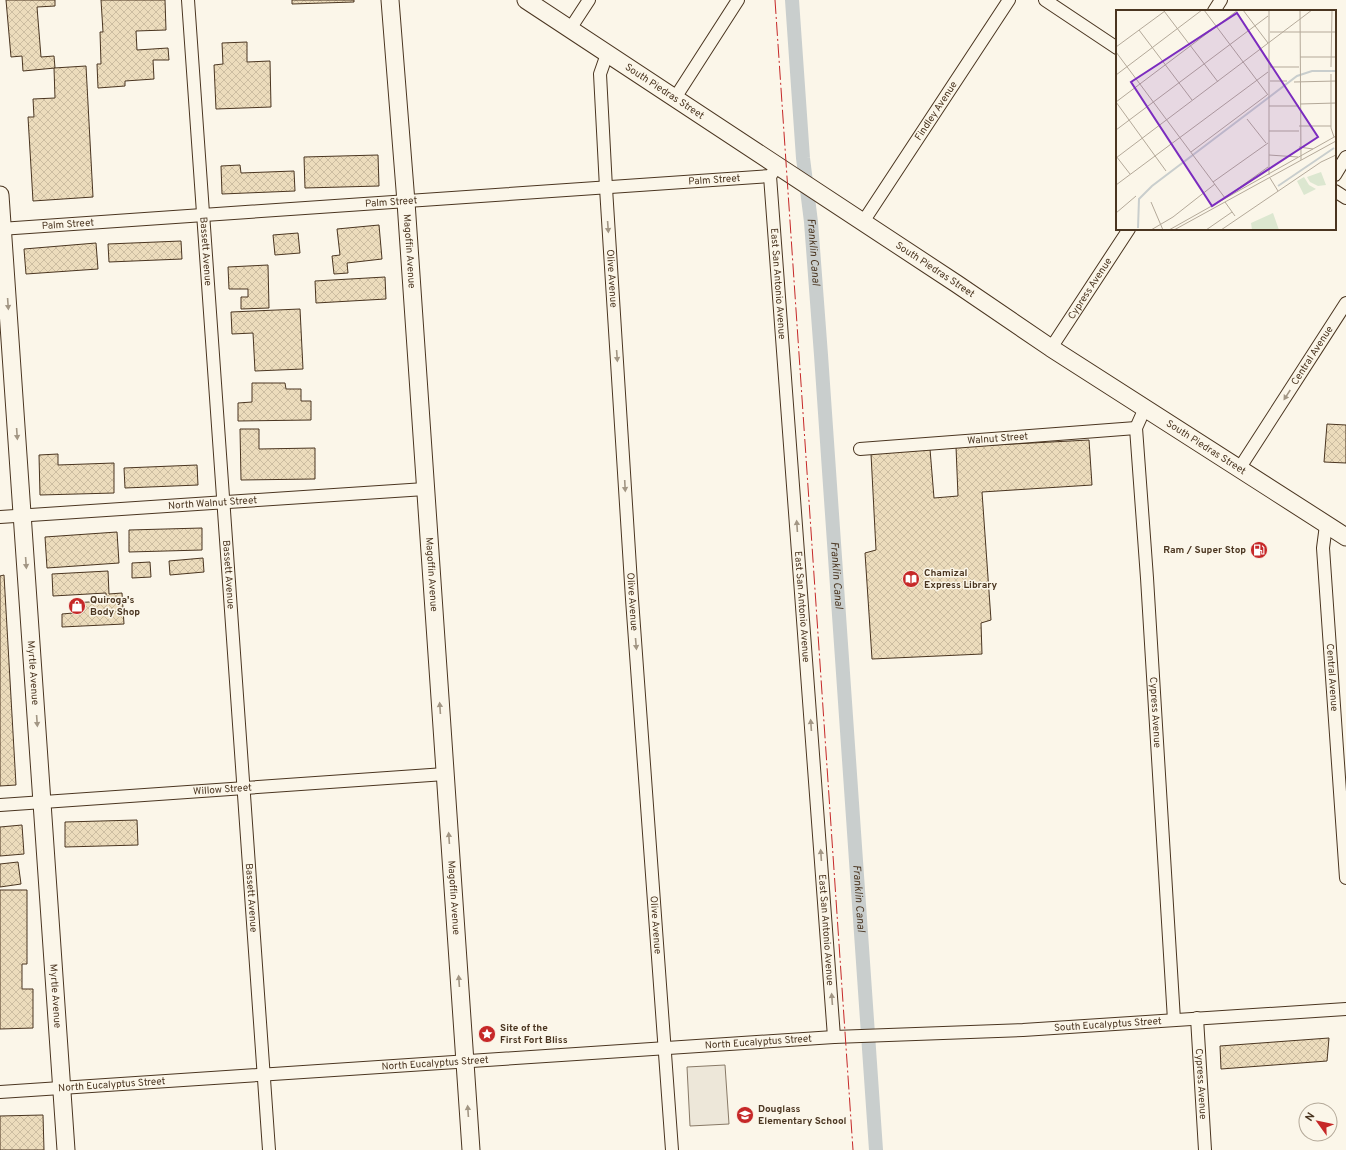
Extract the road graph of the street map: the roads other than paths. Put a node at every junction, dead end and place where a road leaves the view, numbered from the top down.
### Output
1 (188, 0) edge
2 (390, 0) edge
3 (526, 0) edge
4 (589, 0) edge
5 (738, 0) edge
6 (1009, 0) edge
7 (1045, 0) edge
8 (1221, 0) edge
9 (1215, 10) edge
10 (570, 29) junction
11 (1116, 47) edge
12 (607, 54) junction
13 (675, 98) junction
14 (1346, 157) edge
15 (774, 171) junction
16 (1336, 173) edge
17 (606, 188) junction
18 (1336, 192) edge
19 (0, 195) edge
20 (1346, 198) edge
21 (406, 202) junction
22 (204, 214) junction
23 (863, 222) junction
24 (1, 229) edge
25 (1128, 230) edge
26 (1346, 303) edge
27 (1051, 348) junction
28 (1145, 408) junction
29 (1136, 428) junction
30 (860, 449) dead end
31 (1239, 469) junction
32 (425, 489) junction
33 (224, 501) junction
34 (22, 515) junction
35 (0, 517) edge
36 (1326, 525) junction
37 (1346, 538) edge
38 (445, 774) junction
39 (244, 788) junction
40 (43, 802) junction
41 (0, 805) edge
42 (1346, 878) edge
43 (1346, 1009) edge
44 (1197, 1018) junction
45 (1174, 1020) junction
46 (870, 1036) joint
47 (834, 1038) junction
48 (665, 1048) junction
49 (465, 1062) junction
50 (263, 1074) junction
51 (62, 1088) junction
52 (0, 1092) edge
53 (66, 1150) edge
54 (269, 1150) edge
55 (471, 1150) edge
56 (672, 1150) edge
57 (1205, 1150) edge

1 - 22 street, Bassett Avenue
2 - 21 street, Magoffin Avenue
3 - 10 street, South Piedras Street
4 - 10 street
5 - 13 street
6 - 23 street, Findley Avenue
7 - 11 street
8 - 9 street
10 - 12 street, South Piedras Street
12 - 13 street, South Piedras Street
12 - 17 street, Olive Avenue
13 - 15 street, South Piedras Street
14 - 16 street
15 - 17 street, Palm Street
15 - 23 street, South Piedras Street
47 -> 15 street, East San Antonio Avenue
17 - 21 street, Palm Street
17 -> 48 street, Olive Avenue
18 - 20 street
19 - 24 street, Myrtle Avenue
21 - 22 street, Palm Street
21 - 32 street, Magoffin Avenue
22 - 24 street, Palm Street
22 - 33 street, Bassett Avenue
23 - 27 street, South Piedras Street
24 -> 34 street, Myrtle Avenue
25 - 27 street, Cypress Avenue
26 -> 31 street, Central Avenue
27 - 28 street, South Piedras Street
28 - 29 street, Cypress Avenue
28 - 31 street, South Piedras Street
29 - 30 street, Walnut Street
29 - 45 street, Cypress Avenue
31 - 36 street, South Piedras Street
32 - 33 street, North Walnut Street
38 -> 32 street, Magoffin Avenue
33 - 34 street, North Walnut Street
33 - 39 street, Bassett Avenue
34 - 35 street, North Walnut Street
34 -> 40 street, Myrtle Avenue
36 - 37 street, South Piedras Street
36 - 42 street, Central Avenue
38 - 39 street, Willow Street
49 -> 38 street, Magoffin Avenue
39 - 40 street, Willow Street
39 - 50 street, Bassett Avenue
40 - 41 street, Willow Street
40 - 51 street, Myrtle Avenue
43 - 44 street, South Eucalyptus Street
44 - 45 street, South Eucalyptus Street
44 - 57 street, Cypress Avenue
45 - 46 street, South Eucalyptus Street
46 - 47 street, North Eucalyptus Street
47 - 48 street, North Eucalyptus Street
48 - 49 street, North Eucalyptus Street
48 - 56 street, Olive Avenue
49 - 50 street, North Eucalyptus Street
55 -> 49 street, Magoffin Avenue
50 - 51 street, North Eucalyptus Street
50 - 54 street, Bassett Avenue
51 - 52 street, North Eucalyptus Street
51 - 53 street, Myrtle Avenue

